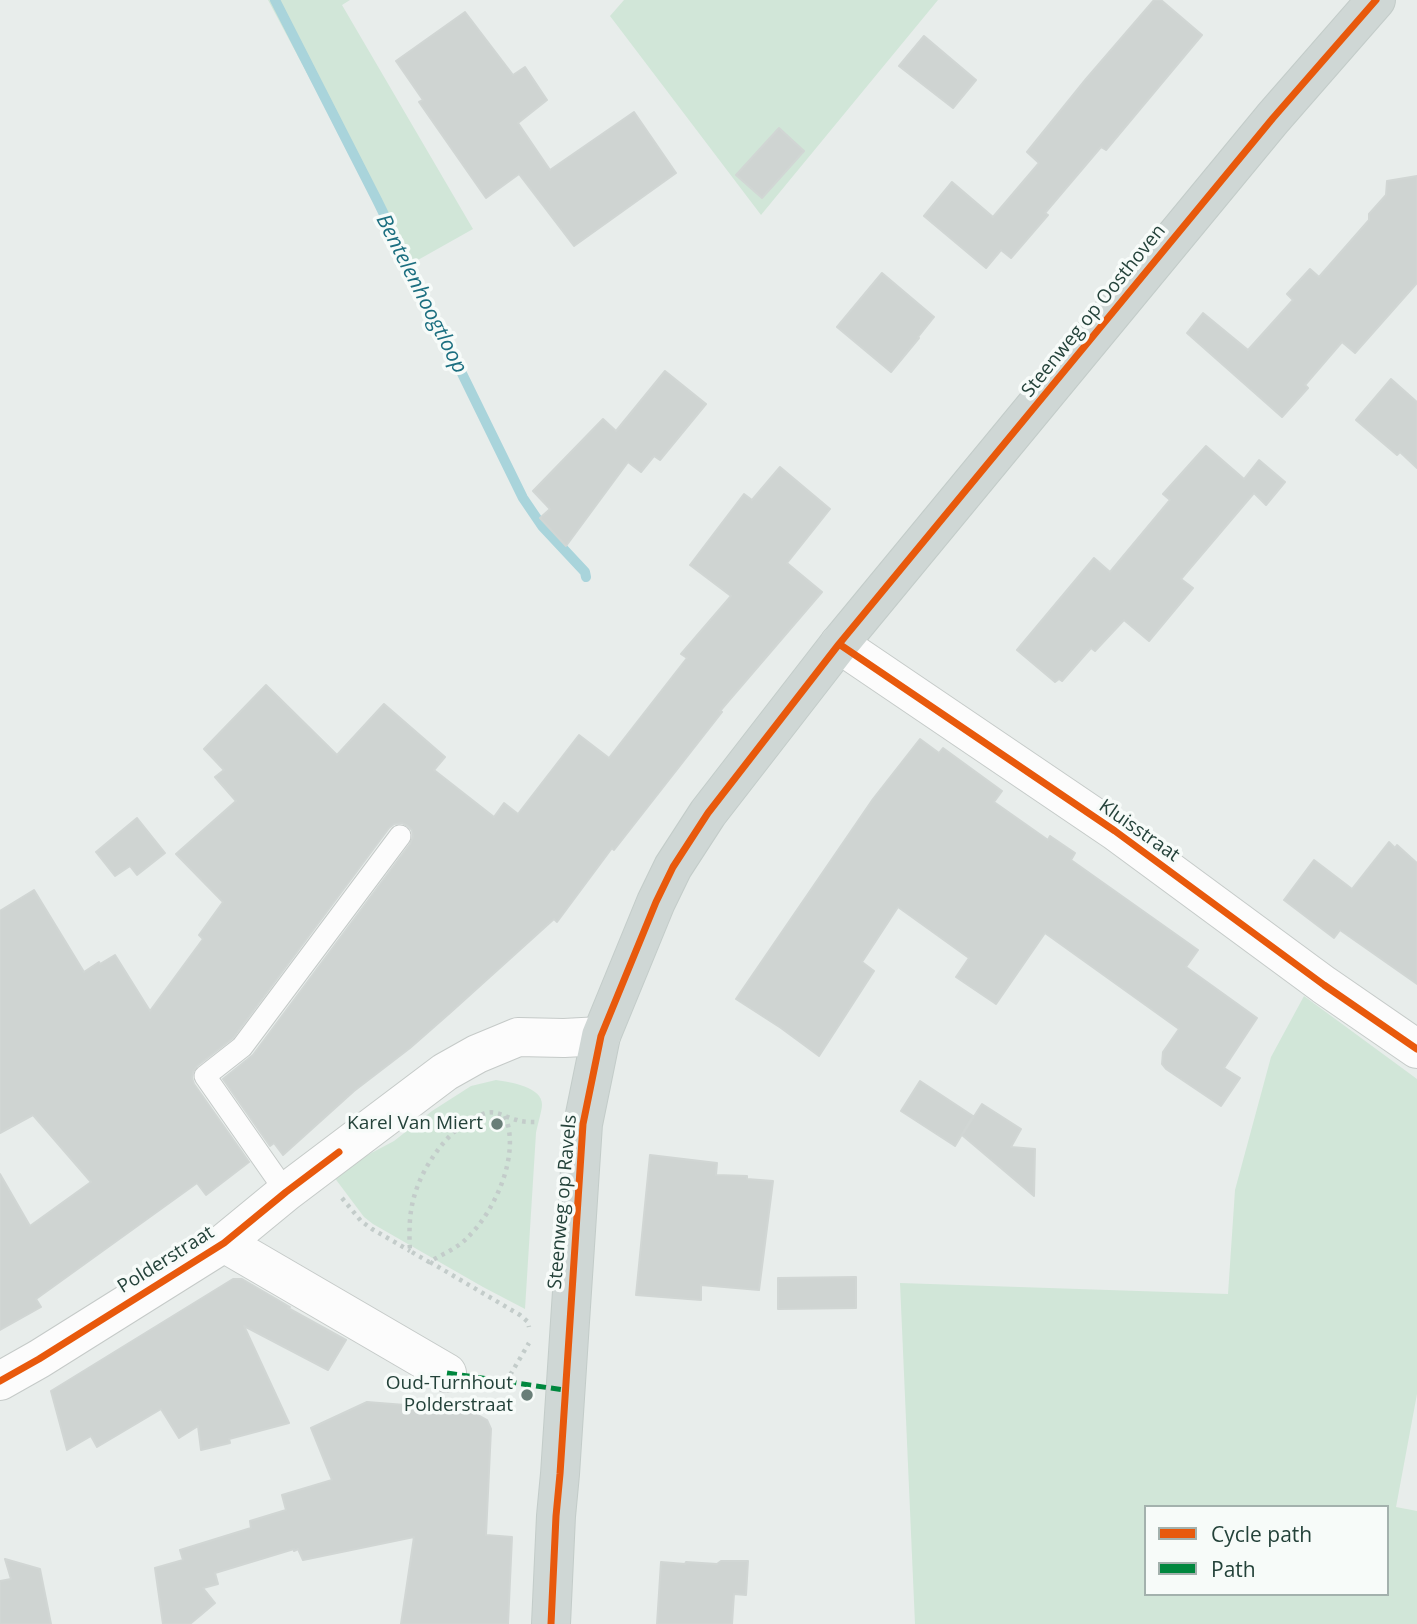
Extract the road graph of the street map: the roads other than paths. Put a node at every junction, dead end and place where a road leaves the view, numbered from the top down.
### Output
1 (1376, 0) edge
2 (839, 645) junction
3 (400, 836) dead end
4 (601, 1036) junction
5 (1417, 1049) edge
6 (286, 1192) junction
7 (225, 1243) junction
8 (447, 1373) dead end
9 (0, 1381) edge
10 (551, 1624) edge

1 - 2 main road, Steenweg op Oosthoven
2 - 4 main road, Steenweg op Ravels
2 - 5 street, Kluisstraat
3 - 6 lane
4 - 6 street, Polderstraat
4 - 10 main road, Steenweg op Ravels
6 - 7 street, Polderstraat
7 - 8 street, Polderstraat
7 - 9 street, Polderstraat

